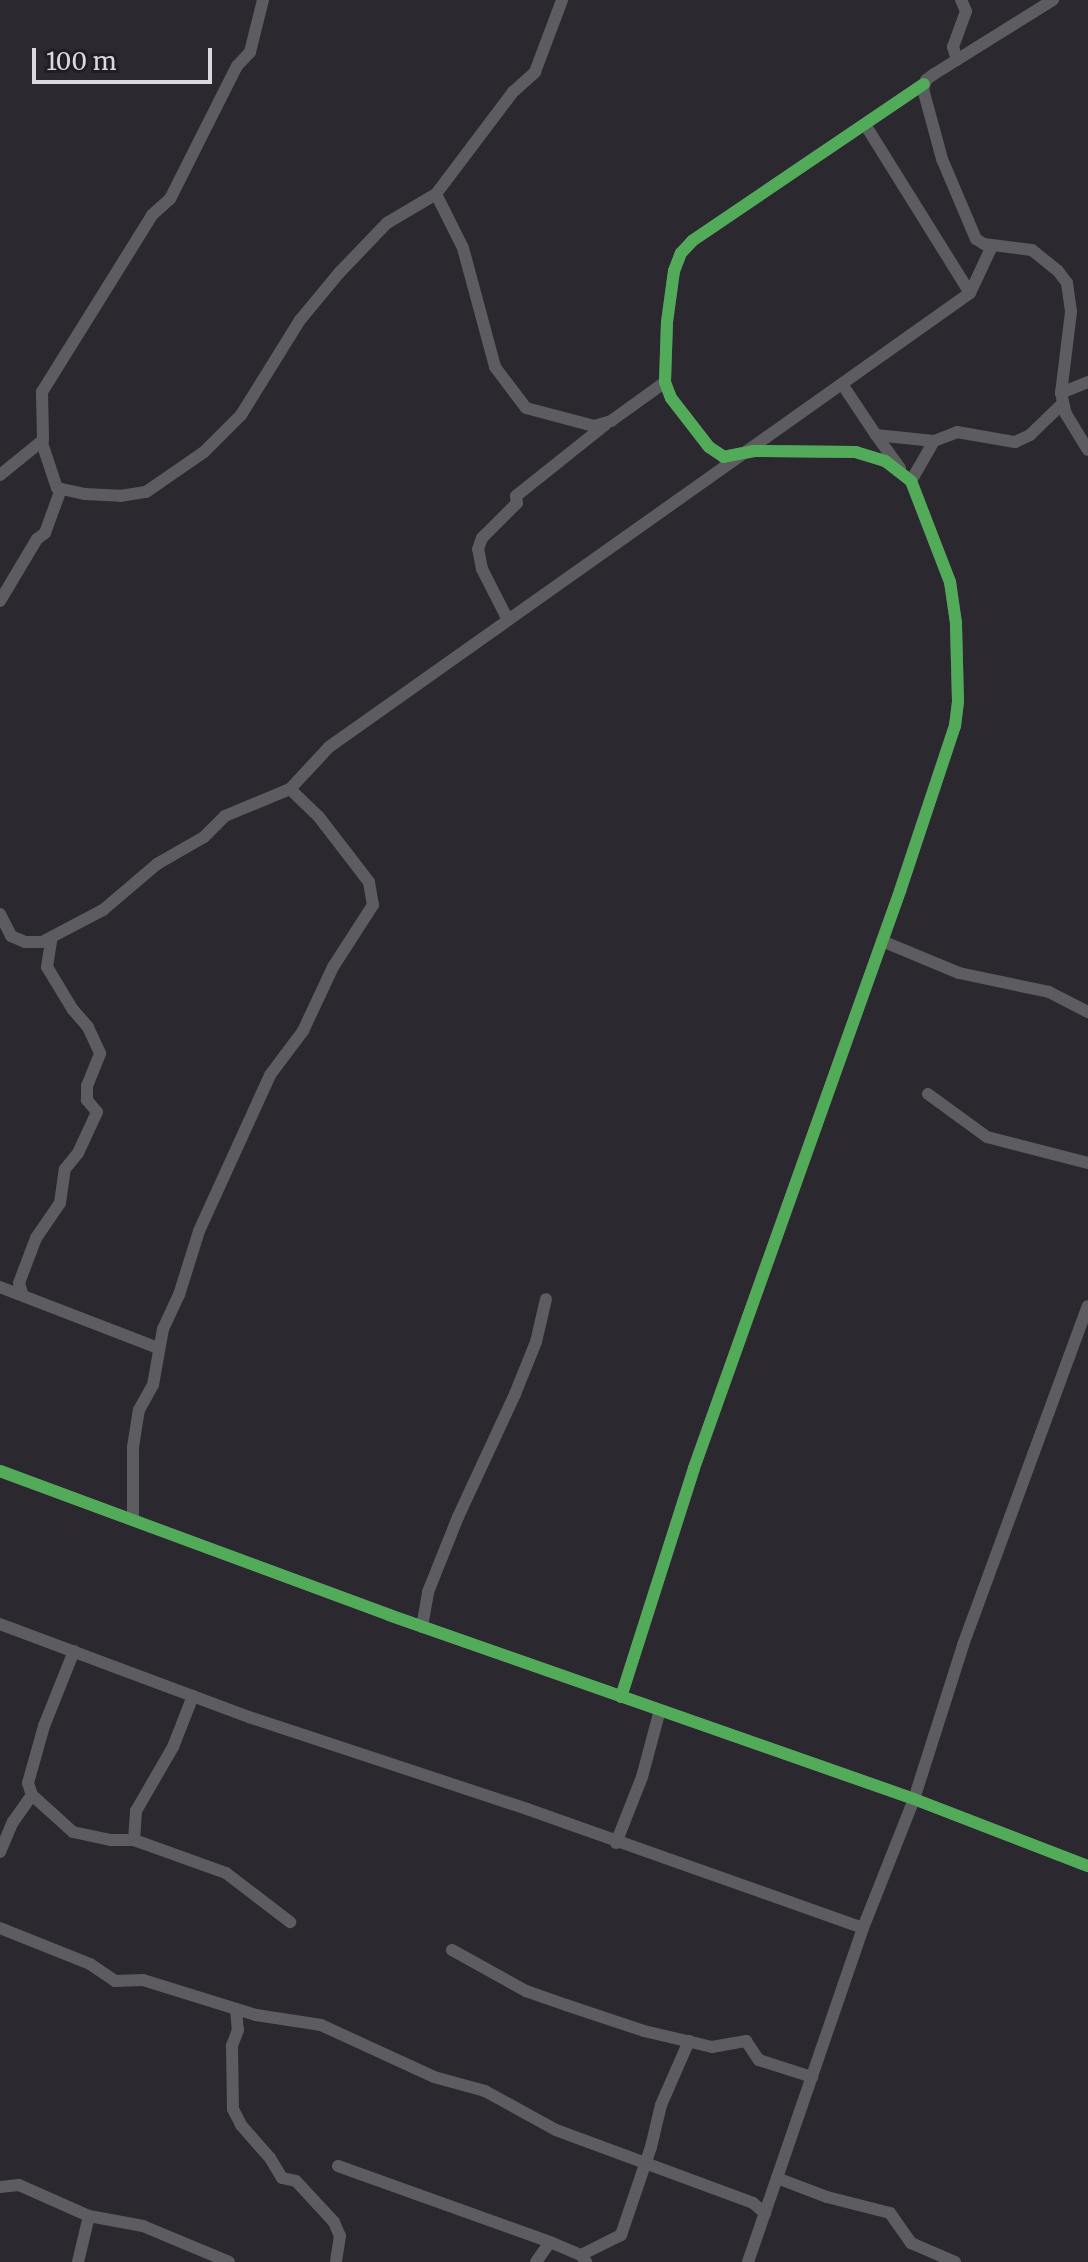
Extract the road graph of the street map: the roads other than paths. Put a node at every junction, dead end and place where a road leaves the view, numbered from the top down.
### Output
1 (263, 0) edge
2 (562, 0) edge
3 (961, 0) edge
4 (1053, 0) edge
5 (957, 60) junction
6 (924, 84) junction
7 (865, 124) junction
8 (436, 194) junction
9 (992, 246) junction
10 (970, 293) junction
11 (665, 382) junction
12 (1088, 382) edge
13 (842, 384) junction
14 (1062, 398) junction
15 (611, 421) junction
16 (876, 435) junction
17 (934, 441) junction
18 (42, 443) junction
19 (1088, 450) edge
20 (740, 456) junction
21 (0, 475) edge
22 (907, 477) junction
23 (61, 489) junction
24 (0, 601) edge
25 (508, 620) junction
26 (290, 789) junction
27 (0, 914) edge
28 (52, 937) junction
29 (882, 941) junction
30 (1088, 1012) edge
31 (928, 1094) dead end
32 (1088, 1163) edge
33 (0, 1287) edge
34 (22, 1293) junction
35 (546, 1299) dead end
36 (1088, 1306) edge
37 (158, 1348) junction
38 (0, 1471) edge
39 (133, 1520) junction
40 (0, 1624) edge
41 (422, 1627) junction
42 (74, 1651) junction
43 (193, 1696) junction
44 (621, 1697) junction
45 (660, 1710) junction
46 (32, 1795) junction
47 (914, 1799) junction
48 (134, 1840) junction
49 (616, 1843) junction
50 (0, 1852) edge
51 (1088, 1866) edge
52 (290, 1922) dead end
53 (0, 1928) edge
54 (863, 1928) junction
55 (452, 1950) dead end
56 (236, 2009) junction
57 (689, 2041) junction
58 (812, 2077) junction
59 (643, 2163) junction
60 (338, 2166) dead end
61 (777, 2178) junction
62 (0, 2187) edge
63 (765, 2213) junction
64 (89, 2216) junction
65 (550, 2242) junction
66 (584, 2258) edge
67 (78, 2262) edge
68 (229, 2262) edge
69 (336, 2262) edge
70 (536, 2262) edge
71 (748, 2262) edge
72 (955, 2262) edge

1 - 18 street
2 - 8 street
3 - 5 street
4 - 5 street
5 - 6 street
6 - 7 street
6 - 9 street
7 - 10 street
7 - 11 street
8 - 15 street
8 - 23 street
9 - 10 street
9 - 14 street
10 - 13 street
11 - 15 street
11 - 20 street
12 - 14 street
13 - 16 street
13 - 20 street
14 - 17 street
14 - 19 street
15 - 25 street
16 - 17 street
16 - 22 street
17 - 22 street
18 - 21 street
18 - 23 street
20 - 22 street
20 - 25 street
22 - 29 street
23 - 24 street
25 - 26 street
26 - 28 street
26 - 37 street
27 - 28 street
28 - 34 street
29 - 30 street
29 - 44 street
31 - 32 street
33 - 34 street
34 - 37 street
35 - 41 street
36 - 47 street
37 - 39 street
38 - 39 street
39 - 41 street
40 - 42 street
41 - 44 street
42 - 43 street
42 - 46 street
43 - 48 street
43 - 49 street
44 - 45 street
45 - 47 street
45 - 49 street
46 - 48 street
46 - 50 street
47 - 51 street
47 - 54 street
48 - 52 street
49 - 54 street
53 - 56 street
54 - 58 street
55 - 57 street
56 - 59 street
56 - 69 street
57 - 58 street
57 - 59 street
58 - 61 street
59 - 63 street
59 - 66 street
60 - 65 street
61 - 63 street
61 - 72 street
62 - 64 street
63 - 71 street
64 - 67 street
64 - 68 street
65 - 66 street
65 - 70 street

